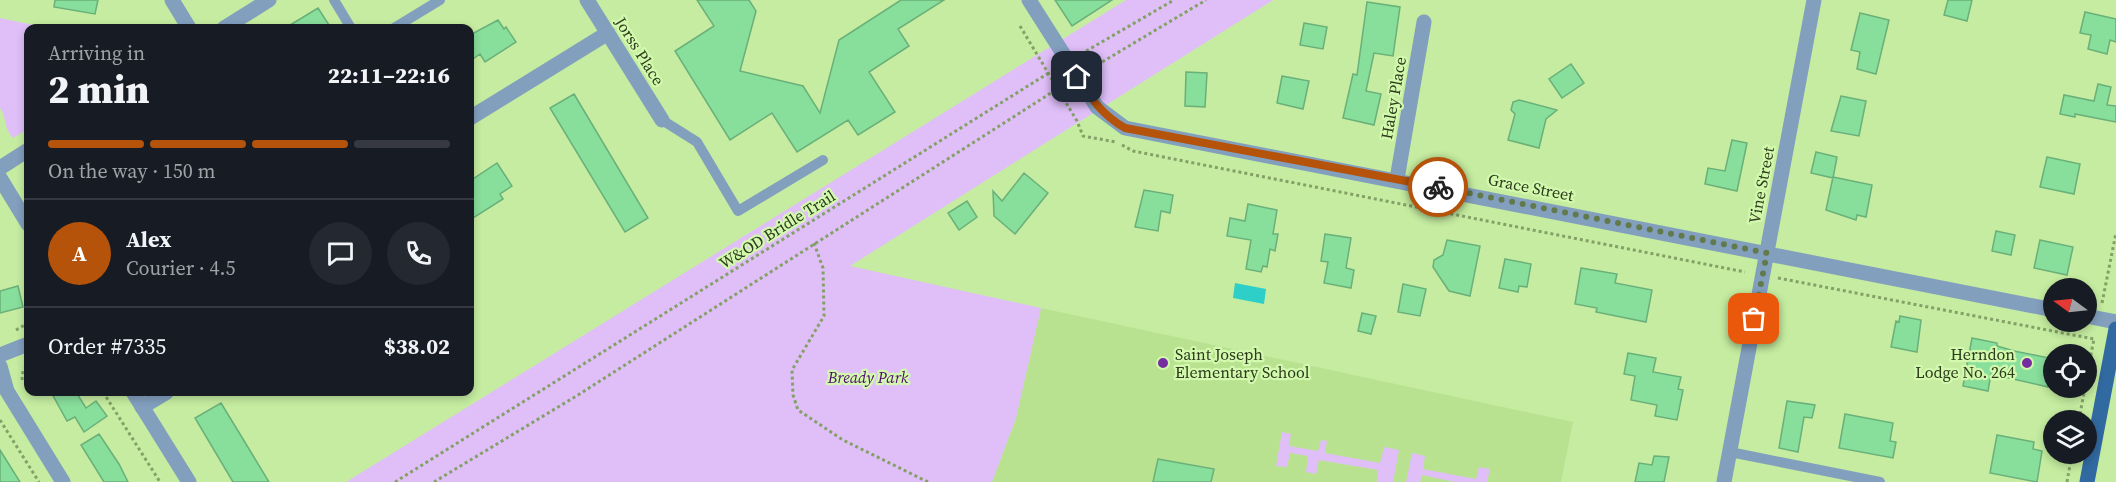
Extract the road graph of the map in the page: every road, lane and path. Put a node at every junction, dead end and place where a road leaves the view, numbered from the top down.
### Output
1 (172, 0) edge
2 (269, 0) edge
3 (334, 0) edge
4 (440, 0) edge
5 (587, 0) edge
6 (1029, 0) edge
7 (1174, 0) edge
8 (1206, 0) edge
9 (1814, 0) edge
10 (248, 6) edge
11 (1424, 22) dead end
12 (187, 24) edge
13 (228, 24) edge
14 (349, 24) edge
15 (400, 24) edge
16 (608, 33) junction
17 (1068, 61) junction
18 (1077, 77) junction
19 (474, 116) edge
20 (662, 120) joint
21 (24, 153) edge
22 (823, 160) dead end
23 (0, 168) edge
24 (0, 177) edge
25 (1397, 179) junction
26 (24, 217) edge
27 (2116, 233) edge
28 (814, 243) junction
29 (1767, 253) junction
30 (1762, 275) junction
31 (2097, 300) edge
32 (2043, 308) edge
33 (2097, 318) edge
34 (2116, 322) edge
35 (2116, 329) edge
36 (2093, 332) edge
37 (2094, 339) junction
38 (2093, 344) edge
39 (24, 345) edge
40 (0, 354) edge
41 (0, 366) edge
42 (106, 396) edge
43 (135, 396) edge
44 (160, 396) edge
45 (142, 407) junction
46 (0, 420) edge
47 (1730, 452) junction
48 (2070, 464) edge
49 (39, 482) edge
50 (63, 482) edge
51 (160, 482) edge
52 (189, 482) edge
53 (395, 482) edge
54 (434, 482) edge
55 (928, 482) edge
56 (1724, 482) edge
57 (1880, 482) edge
58 (2067, 482) edge
59 (2087, 482) edge

1 - 12 street
2 - 10 street
3 - 14 lane
4 - 15 lane
5 - 16 street, Jorss Place
6 - 17 street, Grace Street
7 - 17 path, W&OD Bridle Trail
8 - 18 path
9 - 29 street, Vine Street
10 - 13 street
11 - 25 street, Haley Place
16 - 19 street
16 - 20 street, Jorss Place
17 - 18 street, Grace Street
17 - 53 path, W&OD Bridle Trail
18 - 25 street, Grace Street
18 - 28 path
20 - 22 lane
21 - 23 street
24 - 26 street
25 - 29 street, Grace Street
27 - 31 path
28 - 54 path
28 - 55 path
29 - 30 street, Vine Street
29 - 32 street, Grace Street
30 - 37 path
30 - 47 street, Vine Street
33 - 34 street
35 - 59 main road
36 - 37 path
37 - 38 path
39 - 40 street
41 - 50 street
42 - 51 path
43 - 45 street
44 - 45 street
45 - 52 street
46 - 49 path
47 - 56 street, Vine Street
47 - 57 lane
48 - 58 path

